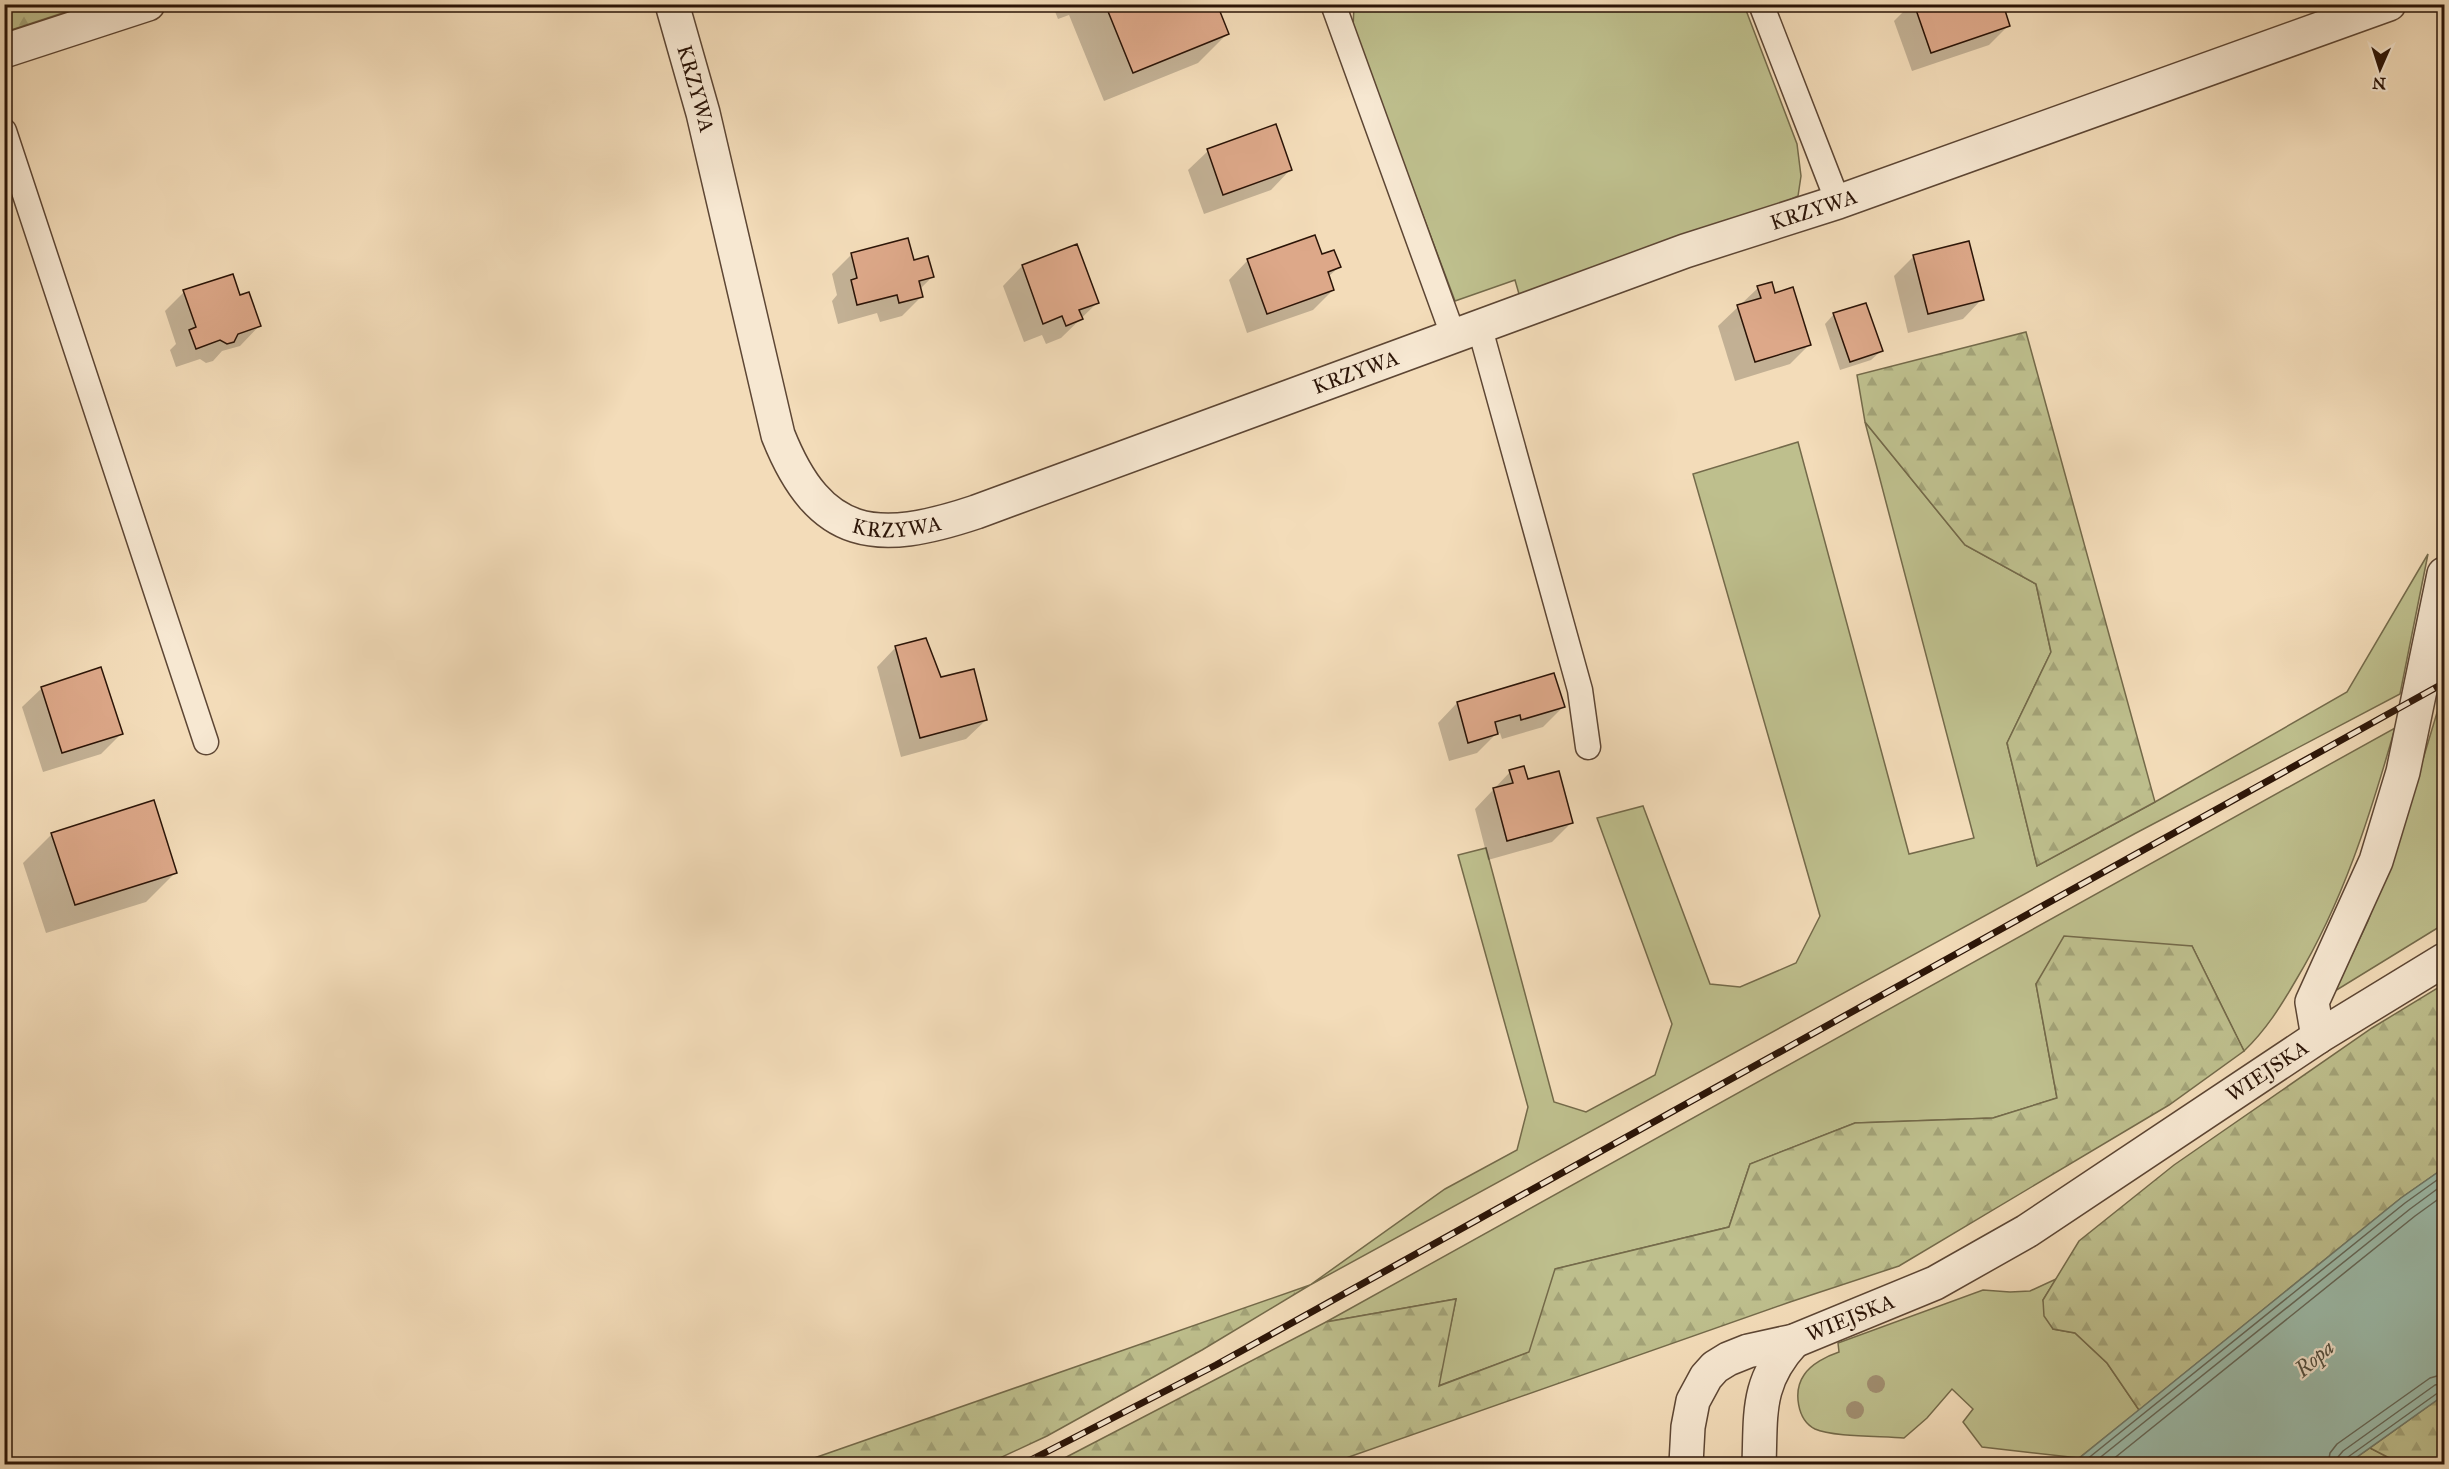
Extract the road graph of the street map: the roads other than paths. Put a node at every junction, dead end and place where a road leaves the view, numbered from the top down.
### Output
1 (148, 4) edge
2 (672, 4) edge
3 (1333, 4) edge
4 (1761, 4) edge
5 (2389, 4) edge
6 (4, 51) edge
7 (4, 131) edge
8 (1838, 202) junction
9 (1466, 330) junction
10 (2445, 574) edge
11 (2440, 615) edge
12 (206, 742) dead end
13 (1588, 747) dead end
14 (2445, 960) edge
15 (2318, 1037) junction
16 (1794, 1341) junction
17 (1686, 1464) edge
18 (1759, 1464) edge

1 - 6 street
2 - 9 street, KRZYWA
3 - 9 lane
4 - 8 lane
5 - 8 street, KRZYWA
7 - 12 lane
8 - 9 street, KRZYWA
9 - 13 lane
10 - 11 street, WIEJSKA
11 - 15 street, WIEJSKA
14 - 15 street
15 - 16 street, WIEJSKA
16 - 17 street, WIEJSKA
16 - 18 street, WIEJSKA

